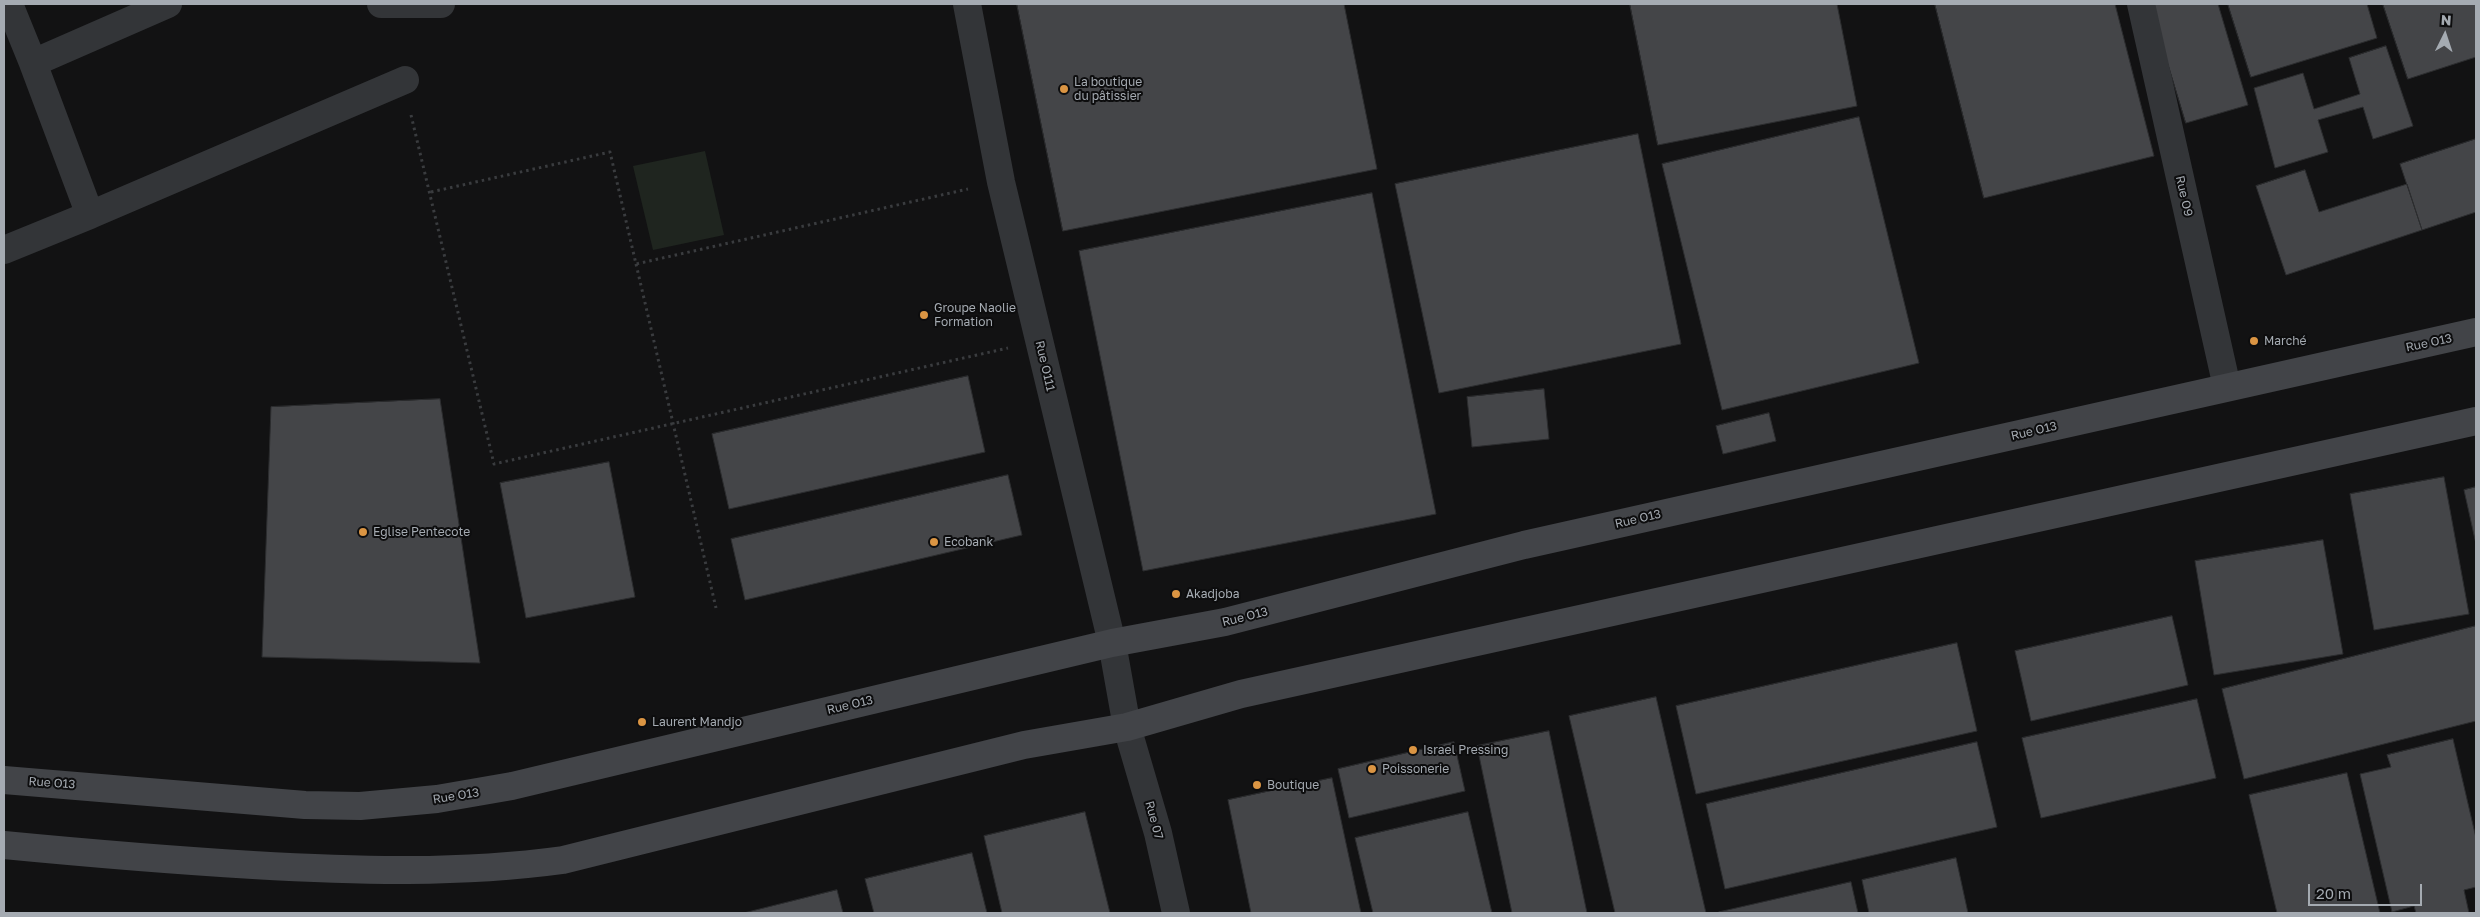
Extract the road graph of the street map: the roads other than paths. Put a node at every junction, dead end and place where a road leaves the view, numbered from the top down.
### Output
1 (9, 4) edge
2 (168, 4) edge
3 (381, 4) edge
4 (441, 4) edge
5 (967, 4) edge
6 (2141, 4) edge
7 (33, 63) junction
8 (405, 80) dead end
9 (90, 215) junction
10 (4, 250) edge
11 (2476, 332) edge
12 (2226, 387) junction
13 (2476, 421) edge
14 (1112, 644) junction
15 (1127, 727) junction
16 (4, 780) edge
17 (4, 845) edge
18 (1176, 913) edge

1 - 7 street
2 - 7 street
3 - 4 street
5 - 14 street, Rue O111
6 - 12 street, Rue O9
7 - 9 street
8 - 9 street
9 - 10 street
11 - 12 main road, Rue O13
12 - 14 main road, Rue O13
13 - 15 main road
14 - 15 street, Rue O111
14 - 16 main road, Rue O13
15 - 17 main road
15 - 18 street, Rue 07

